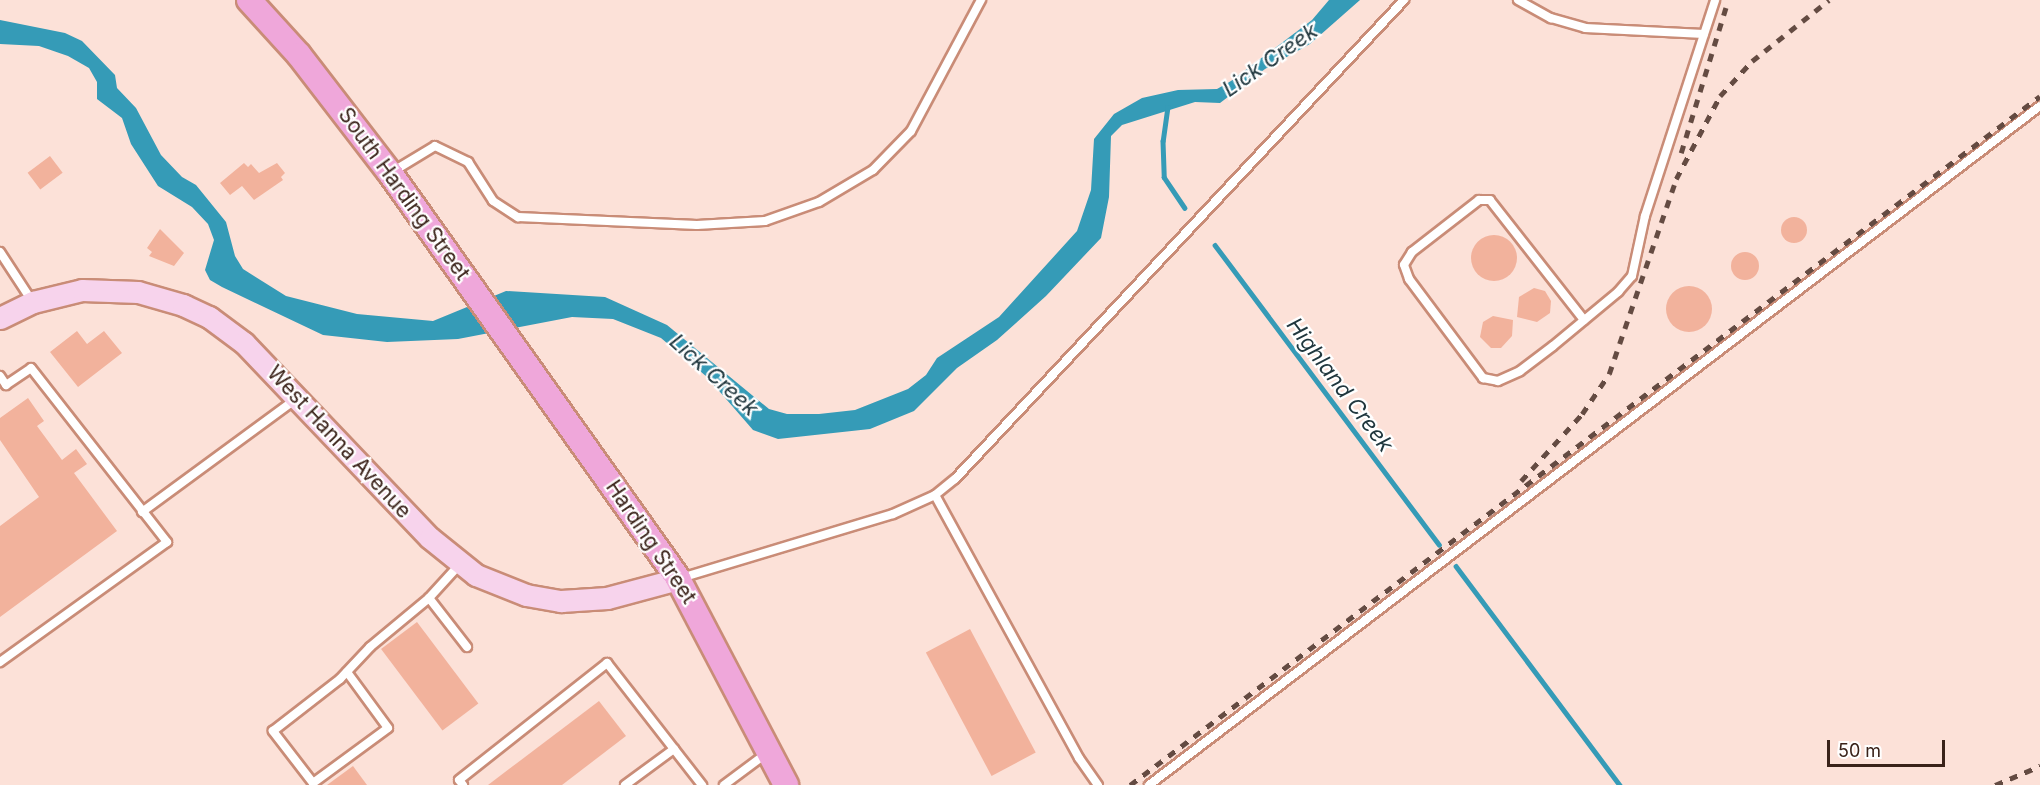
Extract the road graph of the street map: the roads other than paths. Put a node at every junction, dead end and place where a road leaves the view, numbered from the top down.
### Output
1 (249, 0) edge
2 (981, 0) edge
3 (1404, 0) edge
4 (1518, 0) edge
5 (1715, 0) edge
6 (1704, 34) junction
7 (2040, 106) edge
8 (390, 174) junction
9 (0, 252) edge
10 (33, 302) junction
11 (0, 318) edge
12 (1584, 320) junction
13 (0, 376) edge
14 (3, 388) edge
15 (550, 396) joint
16 (297, 398) junction
17 (935, 495) junction
18 (142, 512) junction
19 (460, 564) junction
20 (678, 579) junction
21 (429, 598) junction
22 (467, 647) dead end
23 (0, 662) edge
24 (347, 672) junction
25 (674, 748) junction
26 (768, 752) junction
27 (463, 785) edge
28 (626, 785) edge
29 (702, 785) edge
30 (724, 785) edge
31 (786, 785) edge
32 (1098, 785) edge
33 (1149, 785) edge

1 - 8 main road, South Harding Street
2 - 8 lane
3 - 17 lane
4 - 6 lane
5 - 6 lane
6 - 12 lane
7 - 33 lane
8 - 15 main road, South Harding Street
9 - 10 lane
10 - 11 main road, West Hanna Avenue
10 - 16 main road, West Hanna Avenue
12 - 12 lane
13 - 14 lane
14 - 18 lane
15 - 20 main road, Harding Street
16 - 18 lane
16 - 19 main road, West Hanna Avenue
17 - 20 lane
17 - 32 lane
18 - 23 lane
19 - 20 main road, West Hanna Avenue
19 - 21 lane
20 - 26 main road, Harding Street
21 - 22 lane
21 - 24 lane
24 - 24 lane
25 - 27 lane
25 - 28 lane
25 - 29 lane
26 - 30 lane
26 - 31 main road

